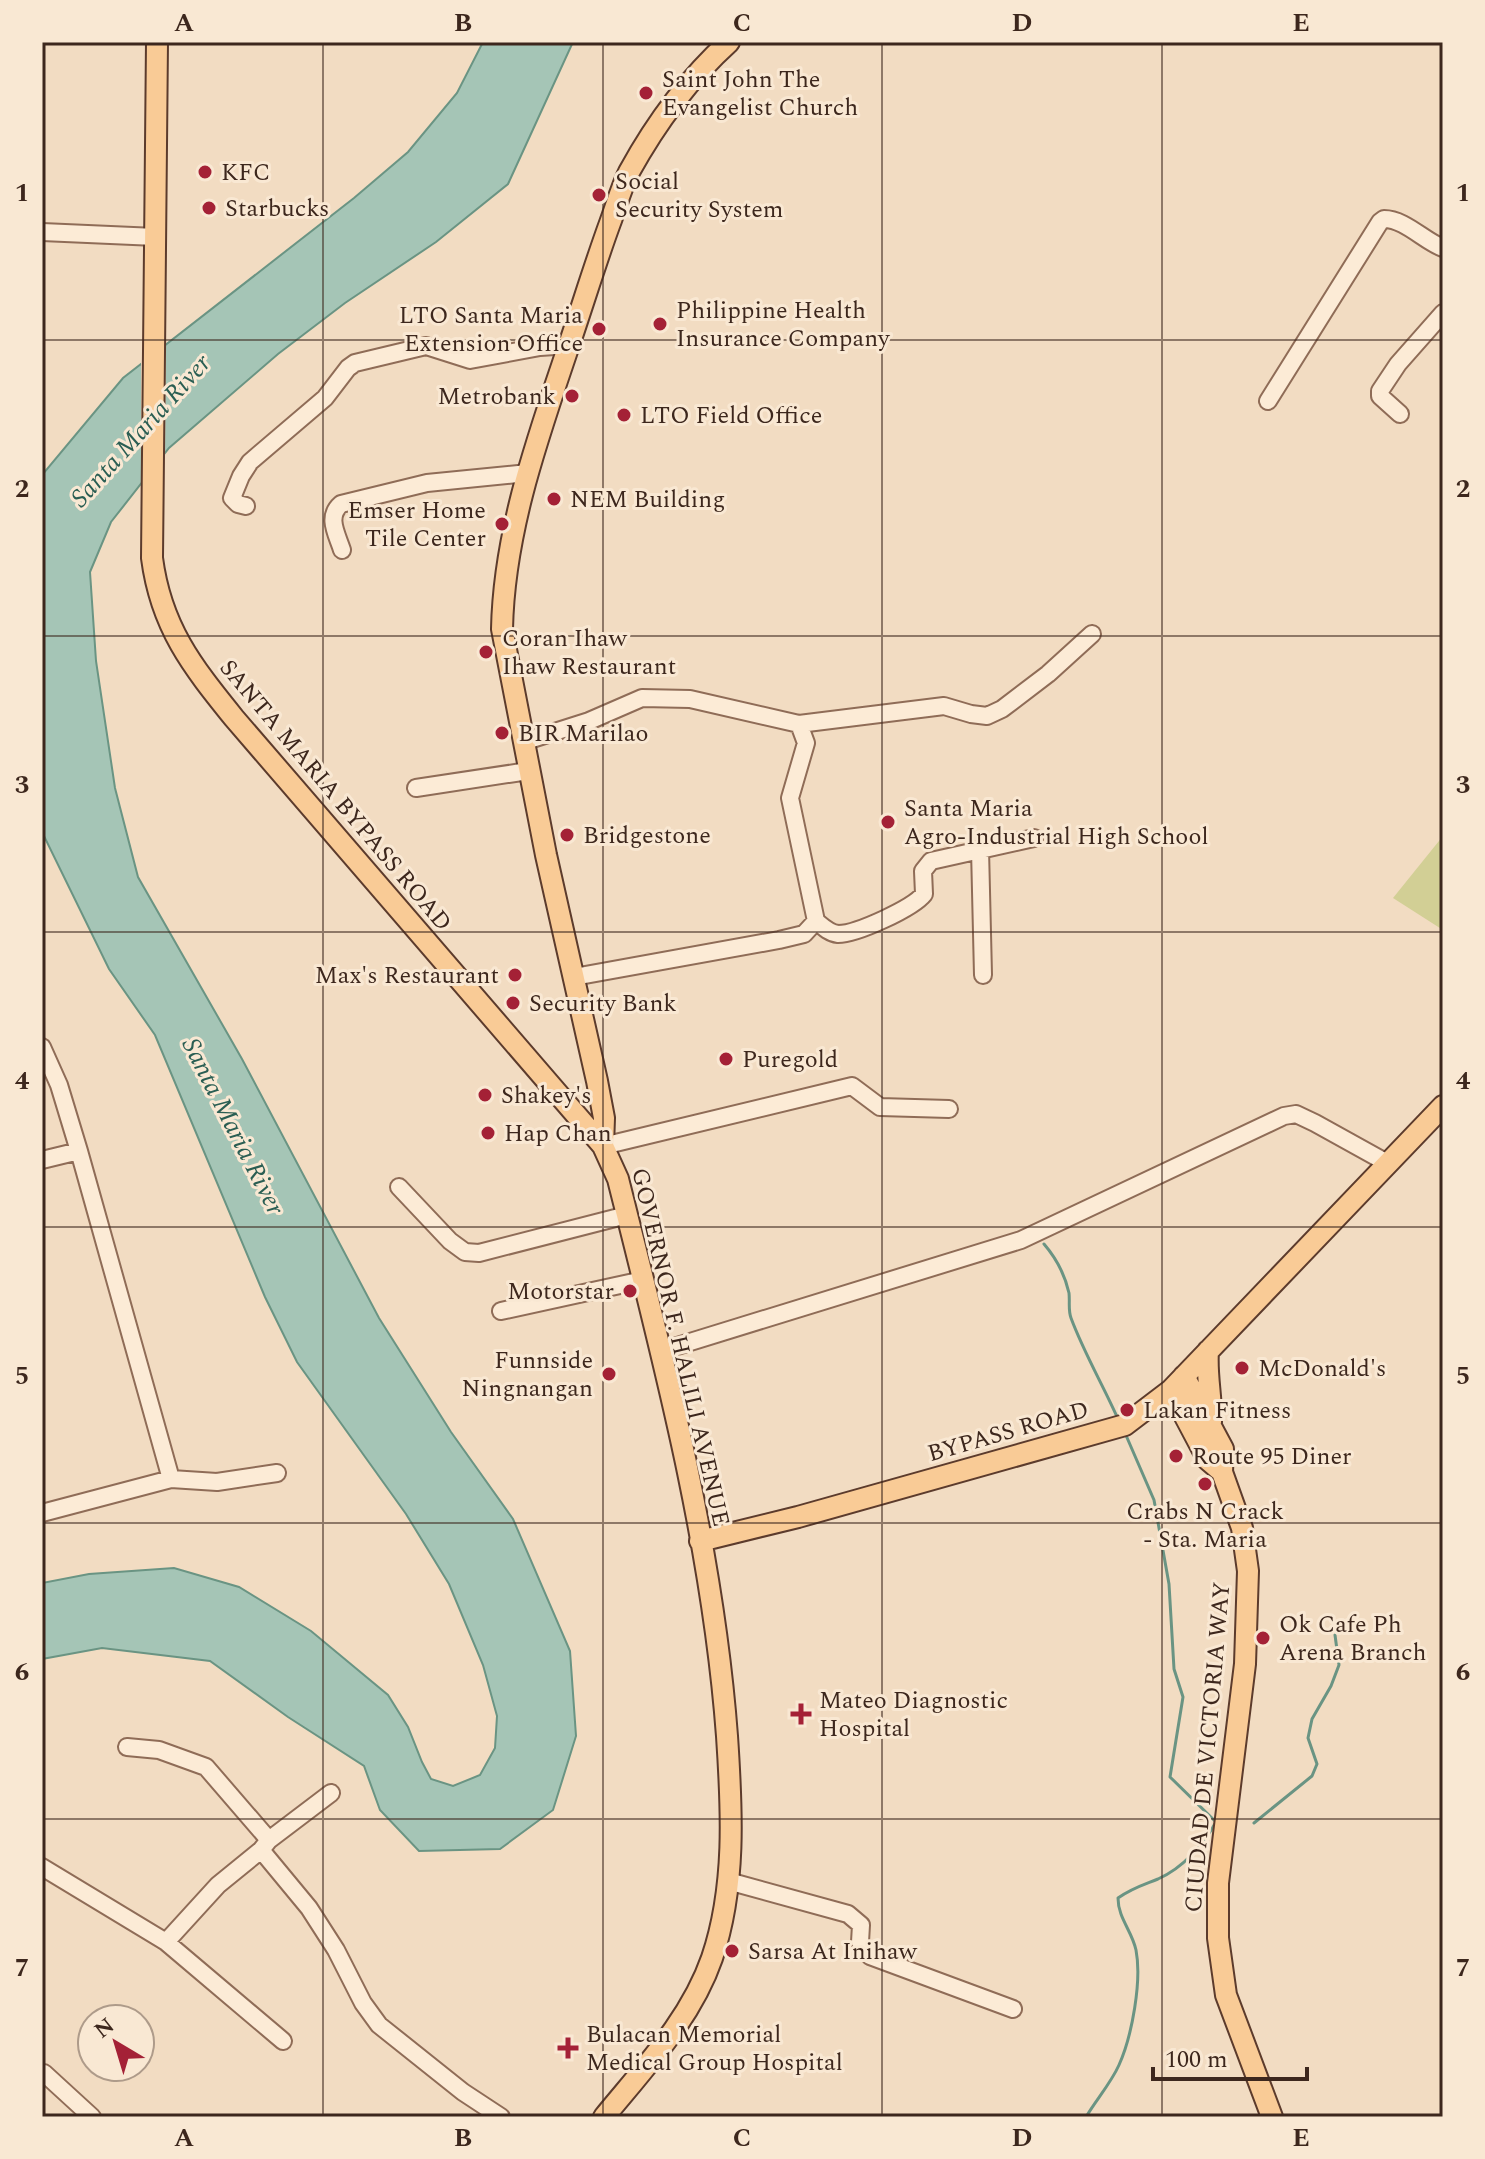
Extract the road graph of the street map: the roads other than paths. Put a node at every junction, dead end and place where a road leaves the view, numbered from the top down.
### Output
1 (157, 42) edge
2 (729, 42) edge
3 (42, 232) edge
4 (156, 247) junction
5 (1443, 248) edge
6 (1443, 313) edge
7 (569, 345) junction
8 (1268, 401) dead end
9 (1400, 414) dead end
10 (528, 473) junction
11 (246, 506) dead end
12 (342, 550) dead end
13 (1092, 634) dead end
14 (799, 724) junction
15 (523, 742) junction
16 (528, 771) junction
17 (416, 788) dead end
18 (1034, 838) dead end
19 (980, 849) junction
20 (816, 921) junction
21 (983, 975) dead end
22 (574, 977) junction
23 (42, 1047) edge
24 (1443, 1106) edge
25 (949, 1109) dead end
26 (603, 1146) junction
27 (79, 1151) junction
28 (42, 1160) edge
29 (1389, 1164) junction
30 (399, 1187) dead end
31 (627, 1215) junction
32 (643, 1280) junction
33 (501, 1311) dead end
34 (661, 1351) junction
35 (1208, 1351) junction
36 (1178, 1383) junction
37 (1211, 1426) junction
38 (1222, 1472) junction
39 (277, 1473) dead end
40 (171, 1479) junction
41 (42, 1513) edge
42 (700, 1541) junction
43 (127, 1747) dead end
44 (331, 1793) dead end
45 (265, 1845) junction
46 (42, 1867) edge
47 (728, 1881) junction
48 (166, 1942) junction
49 (1013, 2009) dead end
50 (283, 2041) dead end
51 (44, 2073) dead end
52 (92, 2117) edge
53 (501, 2117) edge
54 (604, 2117) edge
55 (1272, 2117) edge

1 - 4 main road, SANTA MARIA BYPASS ROAD
2 - 7 main road, GOVERNOR F. HALILI AVENUE
3 - 4 street
4 - 26 main road, SANTA MARIA BYPASS ROAD
5 - 8 street
6 - 9 street
7 - 10 main road, GOVERNOR F. HALILI AVENUE
7 - 11 street
10 - 12 street
10 - 15 main road, GOVERNOR F. HALILI AVENUE
13 - 14 street
14 - 15 street
14 - 20 street
15 - 16 main road, GOVERNOR F. HALILI AVENUE
16 - 17 street
16 - 22 main road, GOVERNOR F. HALILI AVENUE
18 - 19 street
19 - 20 street
19 - 21 street
20 - 22 street
22 - 26 main road, GOVERNOR F. HALILI AVENUE
23 - 27 street
24 - 29 main road, BYPASS ROAD
25 - 26 street
26 - 31 main road, GOVERNOR F. HALILI AVENUE
27 - 28 street
27 - 40 street
29 - 34 street
29 - 35 main road, BYPASS ROAD
30 - 31 street
31 - 32 main road, GOVERNOR F. HALILI AVENUE
32 - 33 street
32 - 34 main road, GOVERNOR F. HALILI AVENUE
34 - 42 main road, GOVERNOR F. HALILI AVENUE
35 - 36 main road, BYPASS ROAD
35 - 37 main road
36 - 37 main road, CIUDAD DE VICTORIA WAY
36 - 38 main road, CIUDAD DE VICTORIA WAY
36 - 42 main road, BYPASS ROAD
37 - 38 main road, CIUDAD DE VICTORIA WAY
38 - 55 main road, CIUDAD DE VICTORIA WAY
39 - 40 street
40 - 41 street
42 - 47 main road, GOVERNOR F. HALILI AVENUE
43 - 45 street
44 - 45 street
45 - 48 street
45 - 53 street
46 - 48 street
47 - 49 street
47 - 54 main road, GOVERNOR F. HALILI AVENUE
48 - 50 street
51 - 52 street

